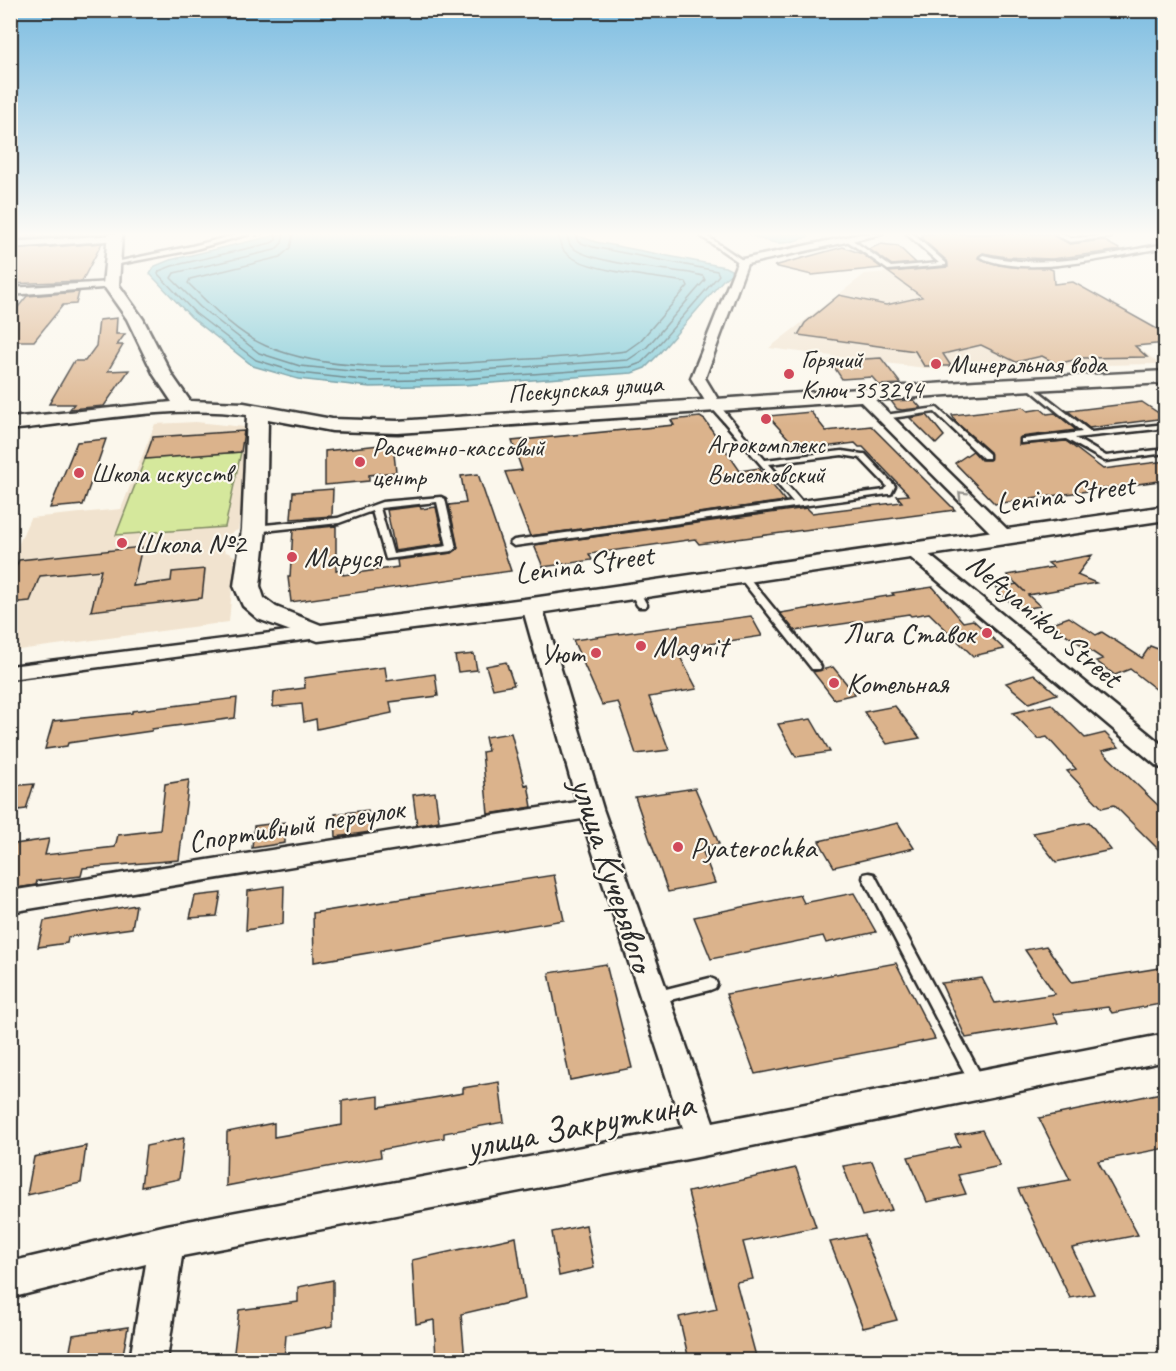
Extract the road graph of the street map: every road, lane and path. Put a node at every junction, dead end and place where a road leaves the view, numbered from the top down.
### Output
1 (120, 298) edge
2 (728, 298) edge
3 (164, 374) junction
4 (1166, 377) edge
5 (1027, 384) junction
6 (862, 395) junction
7 (714, 406) junction
8 (185, 407) junction
9 (257, 411) junction
10 (111, 413) junction
11 (884, 417) junction
12 (10, 424) edge
13 (1166, 426) edge
14 (1089, 434) junction
15 (1067, 436) junction
16 (1024, 441) dead end
17 (1166, 451) edge
18 (986, 456) dead end
19 (764, 462) junction
20 (798, 504) junction
21 (375, 506) junction
22 (1166, 513) edge
23 (254, 529) junction
24 (1004, 536) junction
25 (514, 543) dead end
26 (911, 549) junction
27 (742, 575) junction
28 (532, 606) junction
29 (318, 633) junction
30 (816, 668) dead end
31 (10, 673) edge
32 (1166, 761) edge
33 (591, 809) junction
34 (868, 878) dead end
35 (10, 902) edge
36 (710, 984) dead end
37 (654, 998) junction
38 (1166, 1047) edge
39 (979, 1084) junction
40 (702, 1140) junction
41 (167, 1242) junction
42 (10, 1280) edge
43 (149, 1360) edge

1 - 3 street
2 - 7 street
3 - 8 street
3 - 9 street
3 - 10 street
4 - 5 street, Псекупская улица
5 - 6 street, Псекупская улица
5 - 14 lane
6 - 7 street, Псекупская улица
6 - 11 street
7 - 9 street, Псекупская улица
7 - 19 lane
8 - 9 street, Псекупская улица
8 - 10 street, Псекупская улица
9 - 23 street
10 - 12 street, Псекупская улица
11 - 18 lane
24 -> 11 street
13 - 14 lane
14 - 15 lane
15 - 16 lane
15 - 17 lane
19 - 20 lane
19 - 20 lane
20 - 25 lane
21 - 21 lane
21 - 23 lane
22 - 24 street, Lenina Street
23 - 29 street
24 - 26 street, Lenina Street
26 - 27 street, Lenina Street
26 - 32 street, Neftyanikov Street
27 - 28 street, Lenina Street
27 - 30 lane
28 - 29 street, Lenina Street
28 - 33 street, улица Кучерявого
29 - 31 street, Lenina Street
33 - 35 street, Спортивный переулок
33 - 37 street, улица Кучерявого
34 - 39 lane
36 - 37 lane
37 - 40 street, улица Кучерявого
38 - 39 street, улица Закруткина
39 - 40 street, улица Закруткина
40 - 41 street, улица Закруткина
41 - 42 street, улица Закруткина
41 - 43 street

